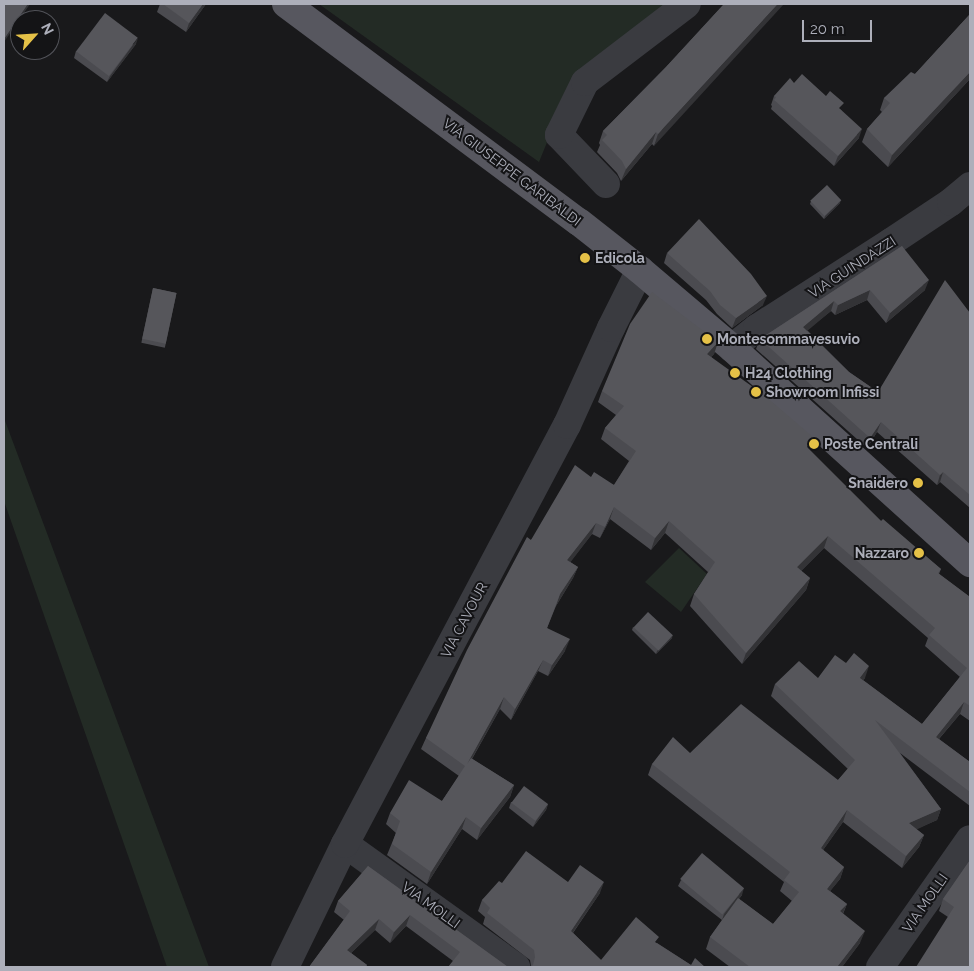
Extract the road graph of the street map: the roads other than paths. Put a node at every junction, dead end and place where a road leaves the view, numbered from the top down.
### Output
1 (286, 4) edge
2 (687, 4) edge
3 (606, 184) dead end
4 (970, 186) edge
5 (640, 270) junction
6 (732, 348) junction
7 (970, 563) edge
8 (970, 840) edge
9 (345, 844) junction
10 (285, 967) edge
11 (516, 967) edge
12 (880, 967) edge

1 - 5 main road, VIA GIUSEPPE GARIBALDI
2 - 3 street
4 - 6 street, VIA GUINDAZZI
5 - 6 main road, VIA GIUSEPPE GARIBALDI
5 - 9 street, VIA CAVOUR
6 - 7 main road, VIA GIUSEPPE GARIBALDI
8 - 12 street, VIA MOLLI
9 - 10 street, VIA CAVOUR
9 - 11 street, VIA MOLLI

